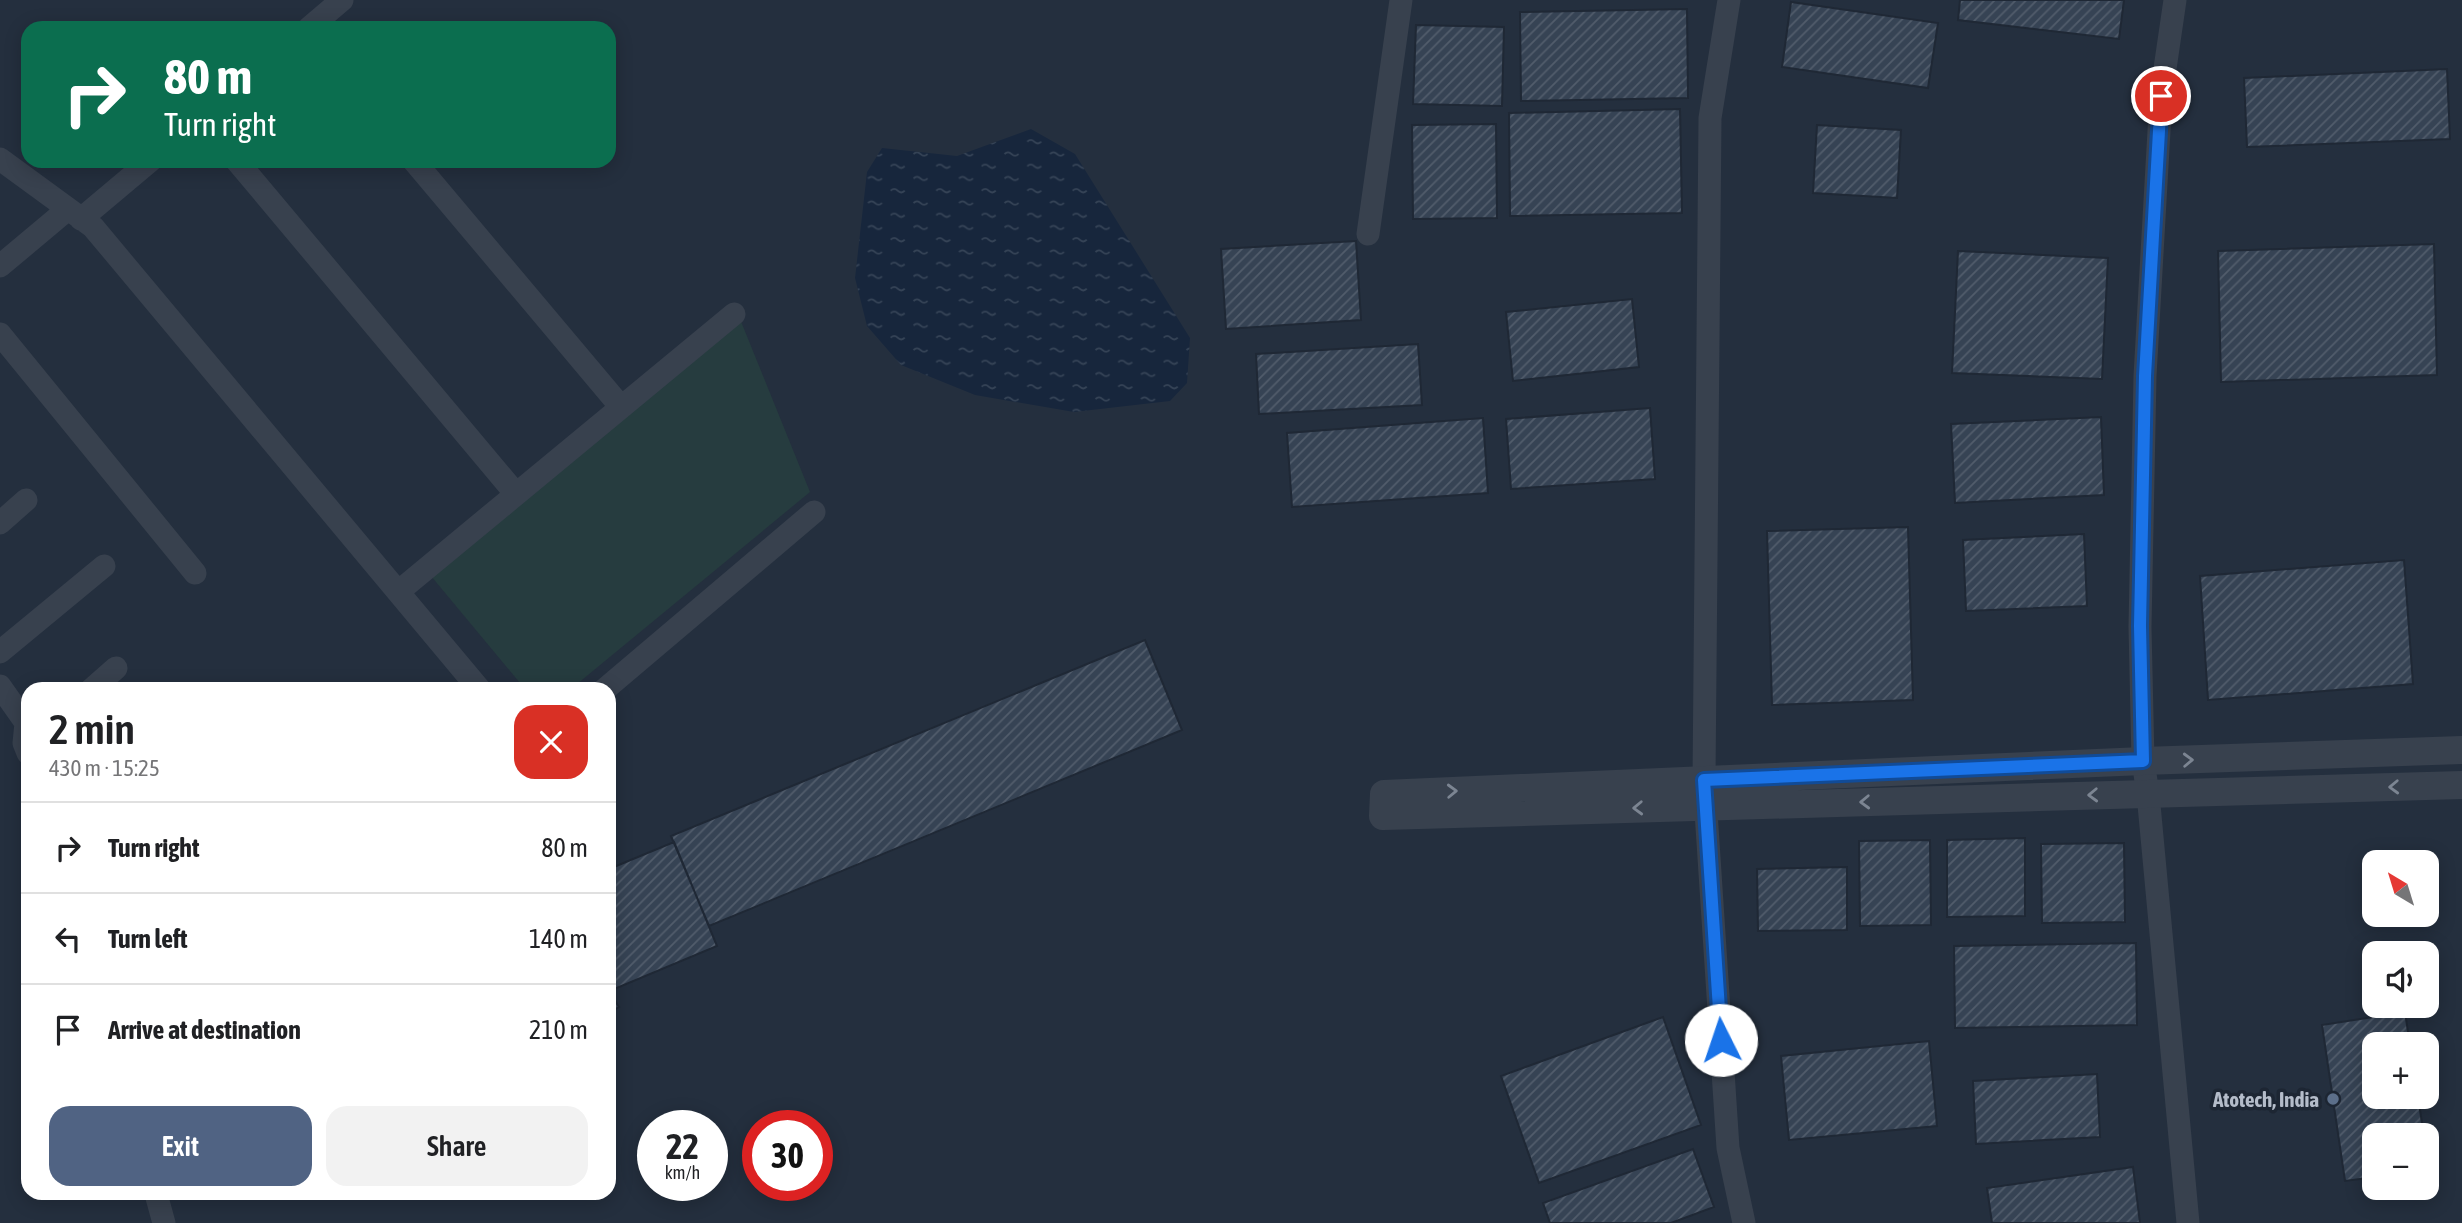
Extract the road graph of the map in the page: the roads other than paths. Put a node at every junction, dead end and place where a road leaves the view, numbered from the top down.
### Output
1 (342, 0) edge
2 (1401, 0) edge
3 (1729, 0) edge
4 (2175, 0) edge
5 (317, 21) edge
6 (0, 159) edge
7 (140, 168) edge
8 (243, 168) edge
9 (420, 168) edge
10 (74, 214) junction
11 (1368, 234) dead end
12 (0, 266) edge
13 (734, 314) dead end
14 (0, 334) edge
15 (621, 407) junction
16 (516, 494) junction
17 (26, 500) dead end
18 (814, 512) dead end
19 (0, 523) edge
20 (104, 566) dead end
21 (195, 573) dead end
22 (398, 592) junction
23 (0, 652) edge
24 (116, 668) dead end
25 (100, 682) edge
26 (473, 682) edge
27 (613, 682) edge
28 (0, 687) edge
29 (21, 716) edge
30 (2462, 750) edge
31 (2143, 761) junction
32 (2462, 785) edge
33 (1704, 793) junction
34 (2148, 794) junction
35 (1383, 805) dead end
36 (158, 1200) edge
37 (164, 1223) edge
38 (1744, 1223) edge
39 (2188, 1223) edge

1 - 5 street
2 - 11 street
3 - 33 street
4 - 31 street
6 - 10 street
7 - 10 street
8 - 16 street
9 - 15 street
10 - 12 street
10 - 22 street
13 - 15 street
14 - 21 street
15 - 16 street
16 - 22 street
17 - 19 street
18 - 27 street
20 - 23 street
22 - 26 street
24 - 25 street
28 - 29 street
31 -> 30 street
31 - 33 street
31 - 34 street
32 -> 34 street
34 -> 33 street
33 - 35 street
33 - 38 street
34 - 39 street
36 - 37 street

